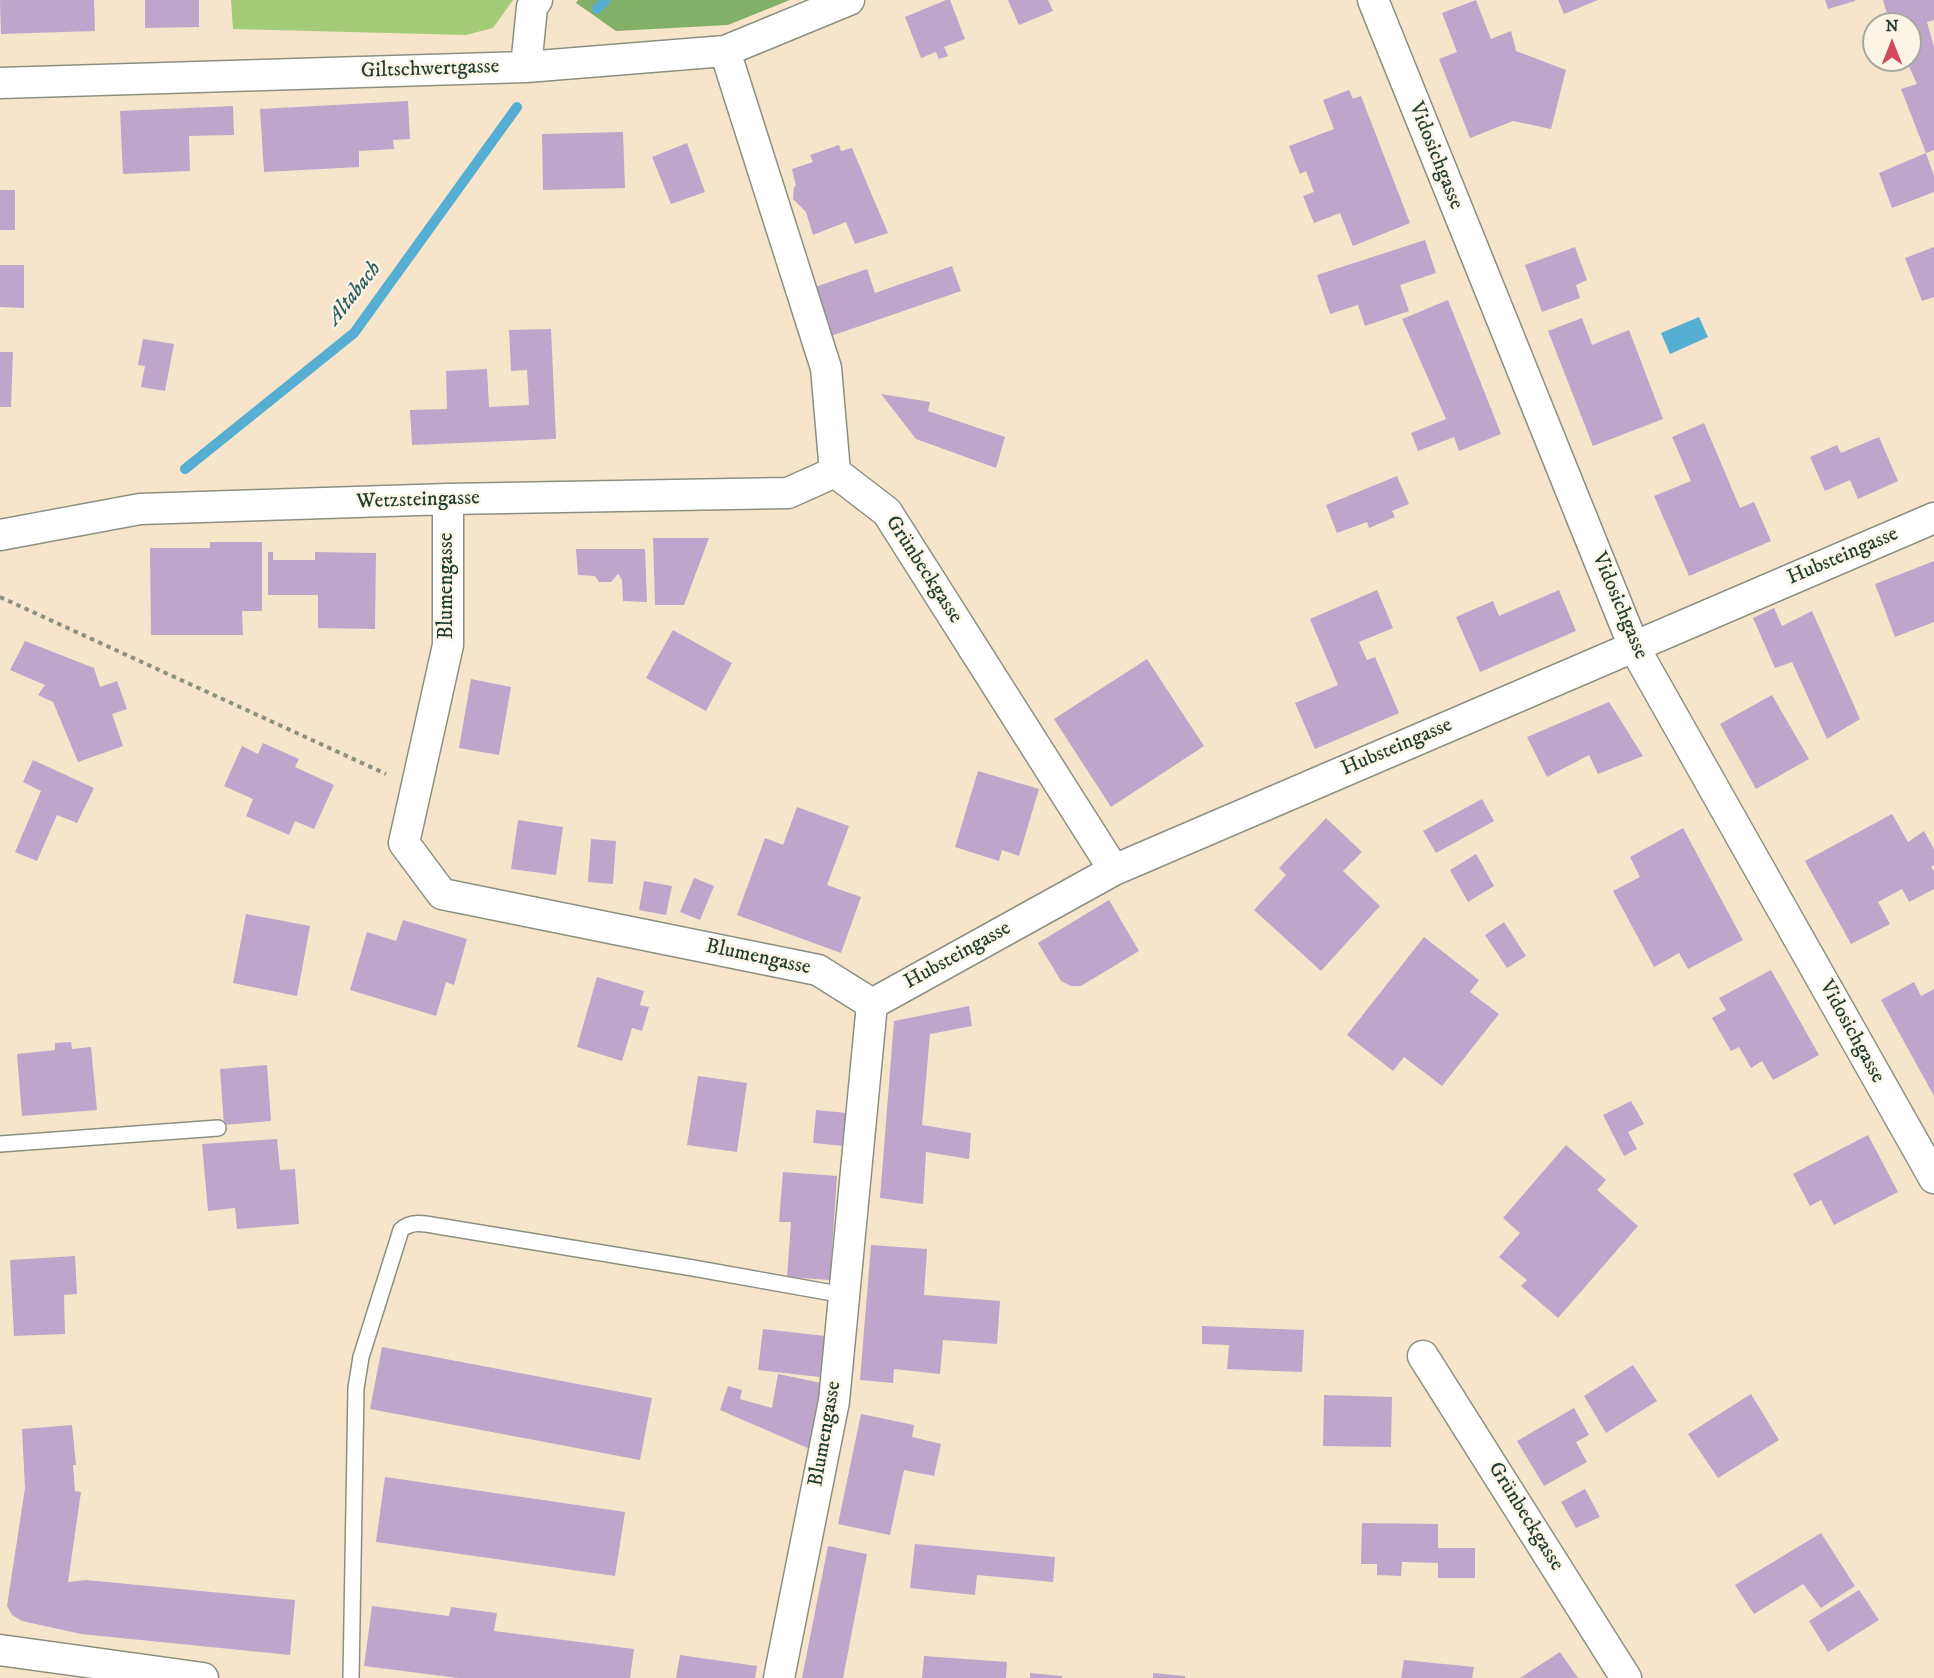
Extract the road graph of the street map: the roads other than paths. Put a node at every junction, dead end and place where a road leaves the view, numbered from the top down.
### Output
1 (537, 0) edge
2 (849, 0) edge
3 (1372, 0) edge
4 (725, 51) junction
5 (526, 67) junction
6 (0, 83) edge
7 (835, 472) junction
8 (448, 500) junction
9 (1934, 518) edge
10 (0, 536) edge
11 (1634, 647) junction
12 (1114, 870) junction
13 (872, 1004) junction
14 (218, 1128) dead end
15 (0, 1144) edge
16 (1934, 1178) edge
17 (844, 1295) junction
18 (1424, 1356) dead end
19 (0, 1650) edge
20 (203, 1678) edge
21 (351, 1678) edge
22 (779, 1678) edge
23 (1626, 1678) edge

1 - 5 street
2 - 4 street, Giltschwertgasse
3 - 11 street, Vidosichgasse
4 - 5 street, Giltschwertgasse
4 - 7 street
5 - 6 street, Giltschwertgasse
7 - 8 street, Wetzsteingasse
7 - 12 street, Grünbeckgasse
8 - 10 street, Wetzsteingasse
8 - 13 street, Blumengasse
9 - 11 street, Hubsteingasse
11 - 12 street, Hubsteingasse
11 - 16 street, Vidosichgasse
12 - 13 street, Hubsteingasse
13 - 17 street, Blumengasse
14 - 15 lane
17 - 21 lane
17 - 22 street, Blumengasse
18 - 23 street, Grünbeckgasse
19 - 20 street

